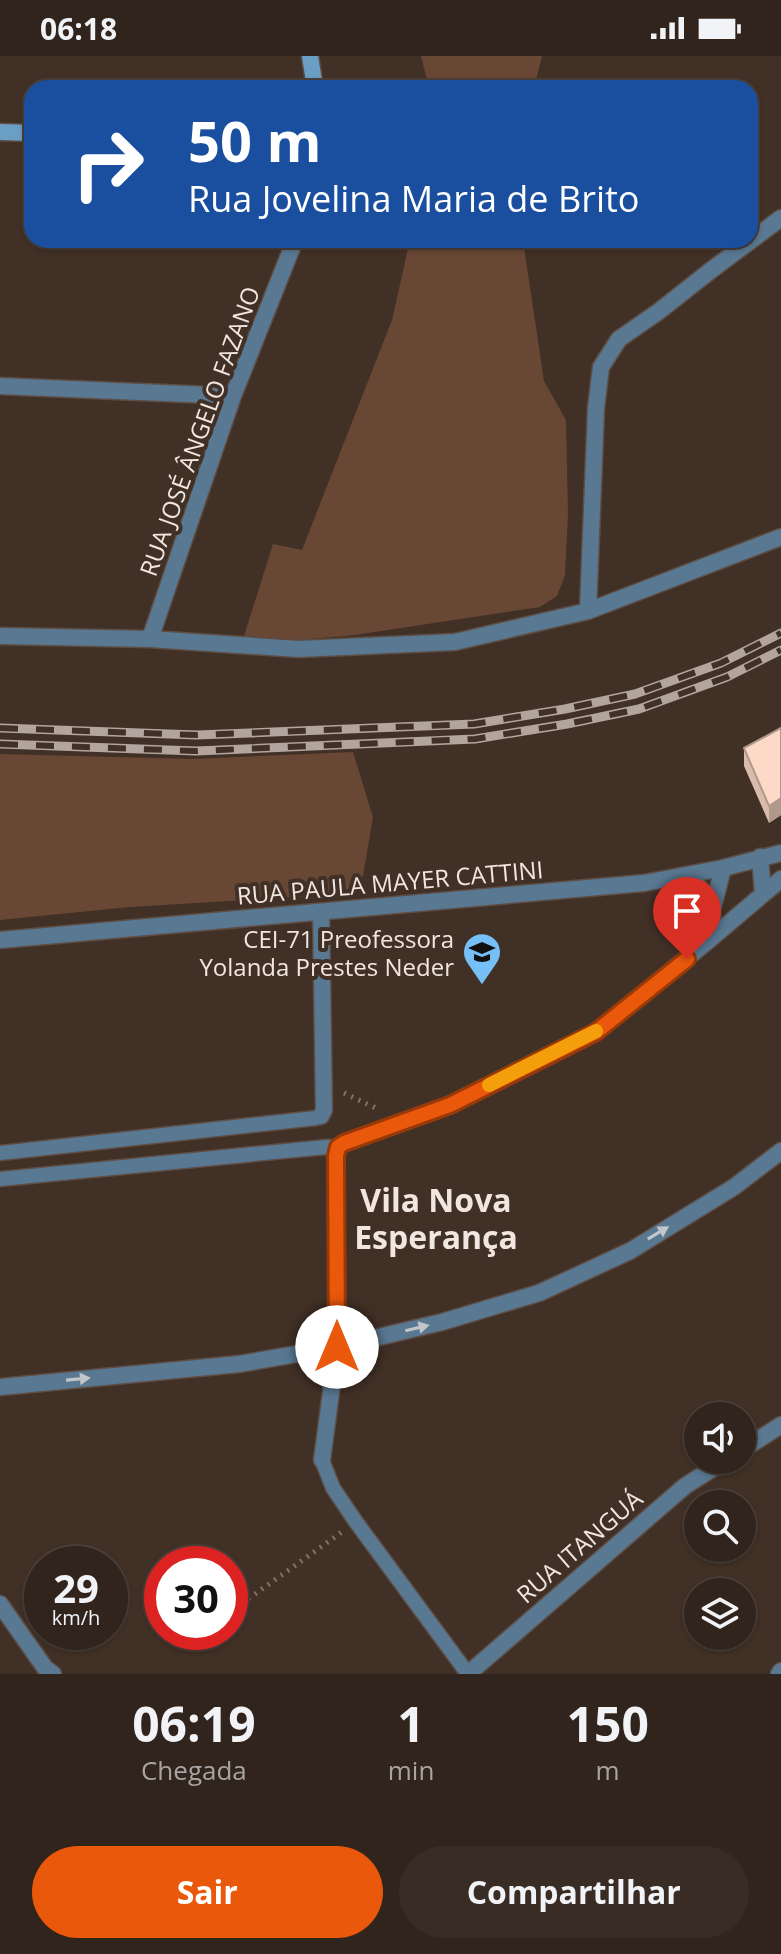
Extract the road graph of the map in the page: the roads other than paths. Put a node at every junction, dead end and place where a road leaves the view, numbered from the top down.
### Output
1 (310, 56) edge
2 (314, 80) edge
3 (0, 132) edge
4 (24, 133) edge
5 (781, 218) edge
6 (758, 235) edge
7 (292, 248) edge
8 (741, 248) edge
9 (0, 386) edge
10 (233, 396) junction
11 (781, 537) edge
12 (588, 611) junction
13 (0, 636) edge
14 (150, 639) junction
15 (781, 853) edge
16 (760, 857) junction
17 (723, 868) junction
18 (687, 875) junction
19 (781, 879) edge
20 (763, 894) junction
21 (713, 907) junction
22 (321, 913) junction
23 (0, 940) edge
24 (709, 940) junction
25 (321, 1116) joint
26 (338, 1147) junction
27 (781, 1151) edge
28 (0, 1153) edge
29 (0, 1179) edge
30 (337, 1347) junction
31 (0, 1387) edge
32 (781, 1425) edge
33 (756, 1441) edge
34 (322, 1460) joint
35 (704, 1474) edge
36 (0, 1604) edge
37 (53, 1674) edge
38 (468, 1674) edge

1 - 2 street
3 - 4 street
5 - 6 street
7 - 10 street, RUA JOSÉ ÂNGELO FAZANO
8 - 12 street
9 - 10 street
10 - 14 street, RUA JOSÉ ÂNGELO FAZANO
11 - 12 street
12 - 14 street
13 - 14 street
15 - 16 street, RUA PAULA MAYER CATTINI
16 - 17 street, RUA PAULA MAYER CATTINI
16 - 20 street
17 - 18 street, RUA PAULA MAYER CATTINI
17 - 21 street
18 - 21 street
18 - 22 street, RUA PAULA MAYER CATTINI
19 - 20 street
20 - 24 street
21 - 24 street
22 - 23 street, RUA PAULA MAYER CATTINI
22 - 25 street
24 - 26 street
25 - 28 lane
26 - 29 lane
26 - 30 street
30 -> 27 street
31 -> 30 street
30 - 34 street
32 - 33 street
34 - 38 lane
35 - 38 street, RUA ITANGUÁ
36 - 37 street

